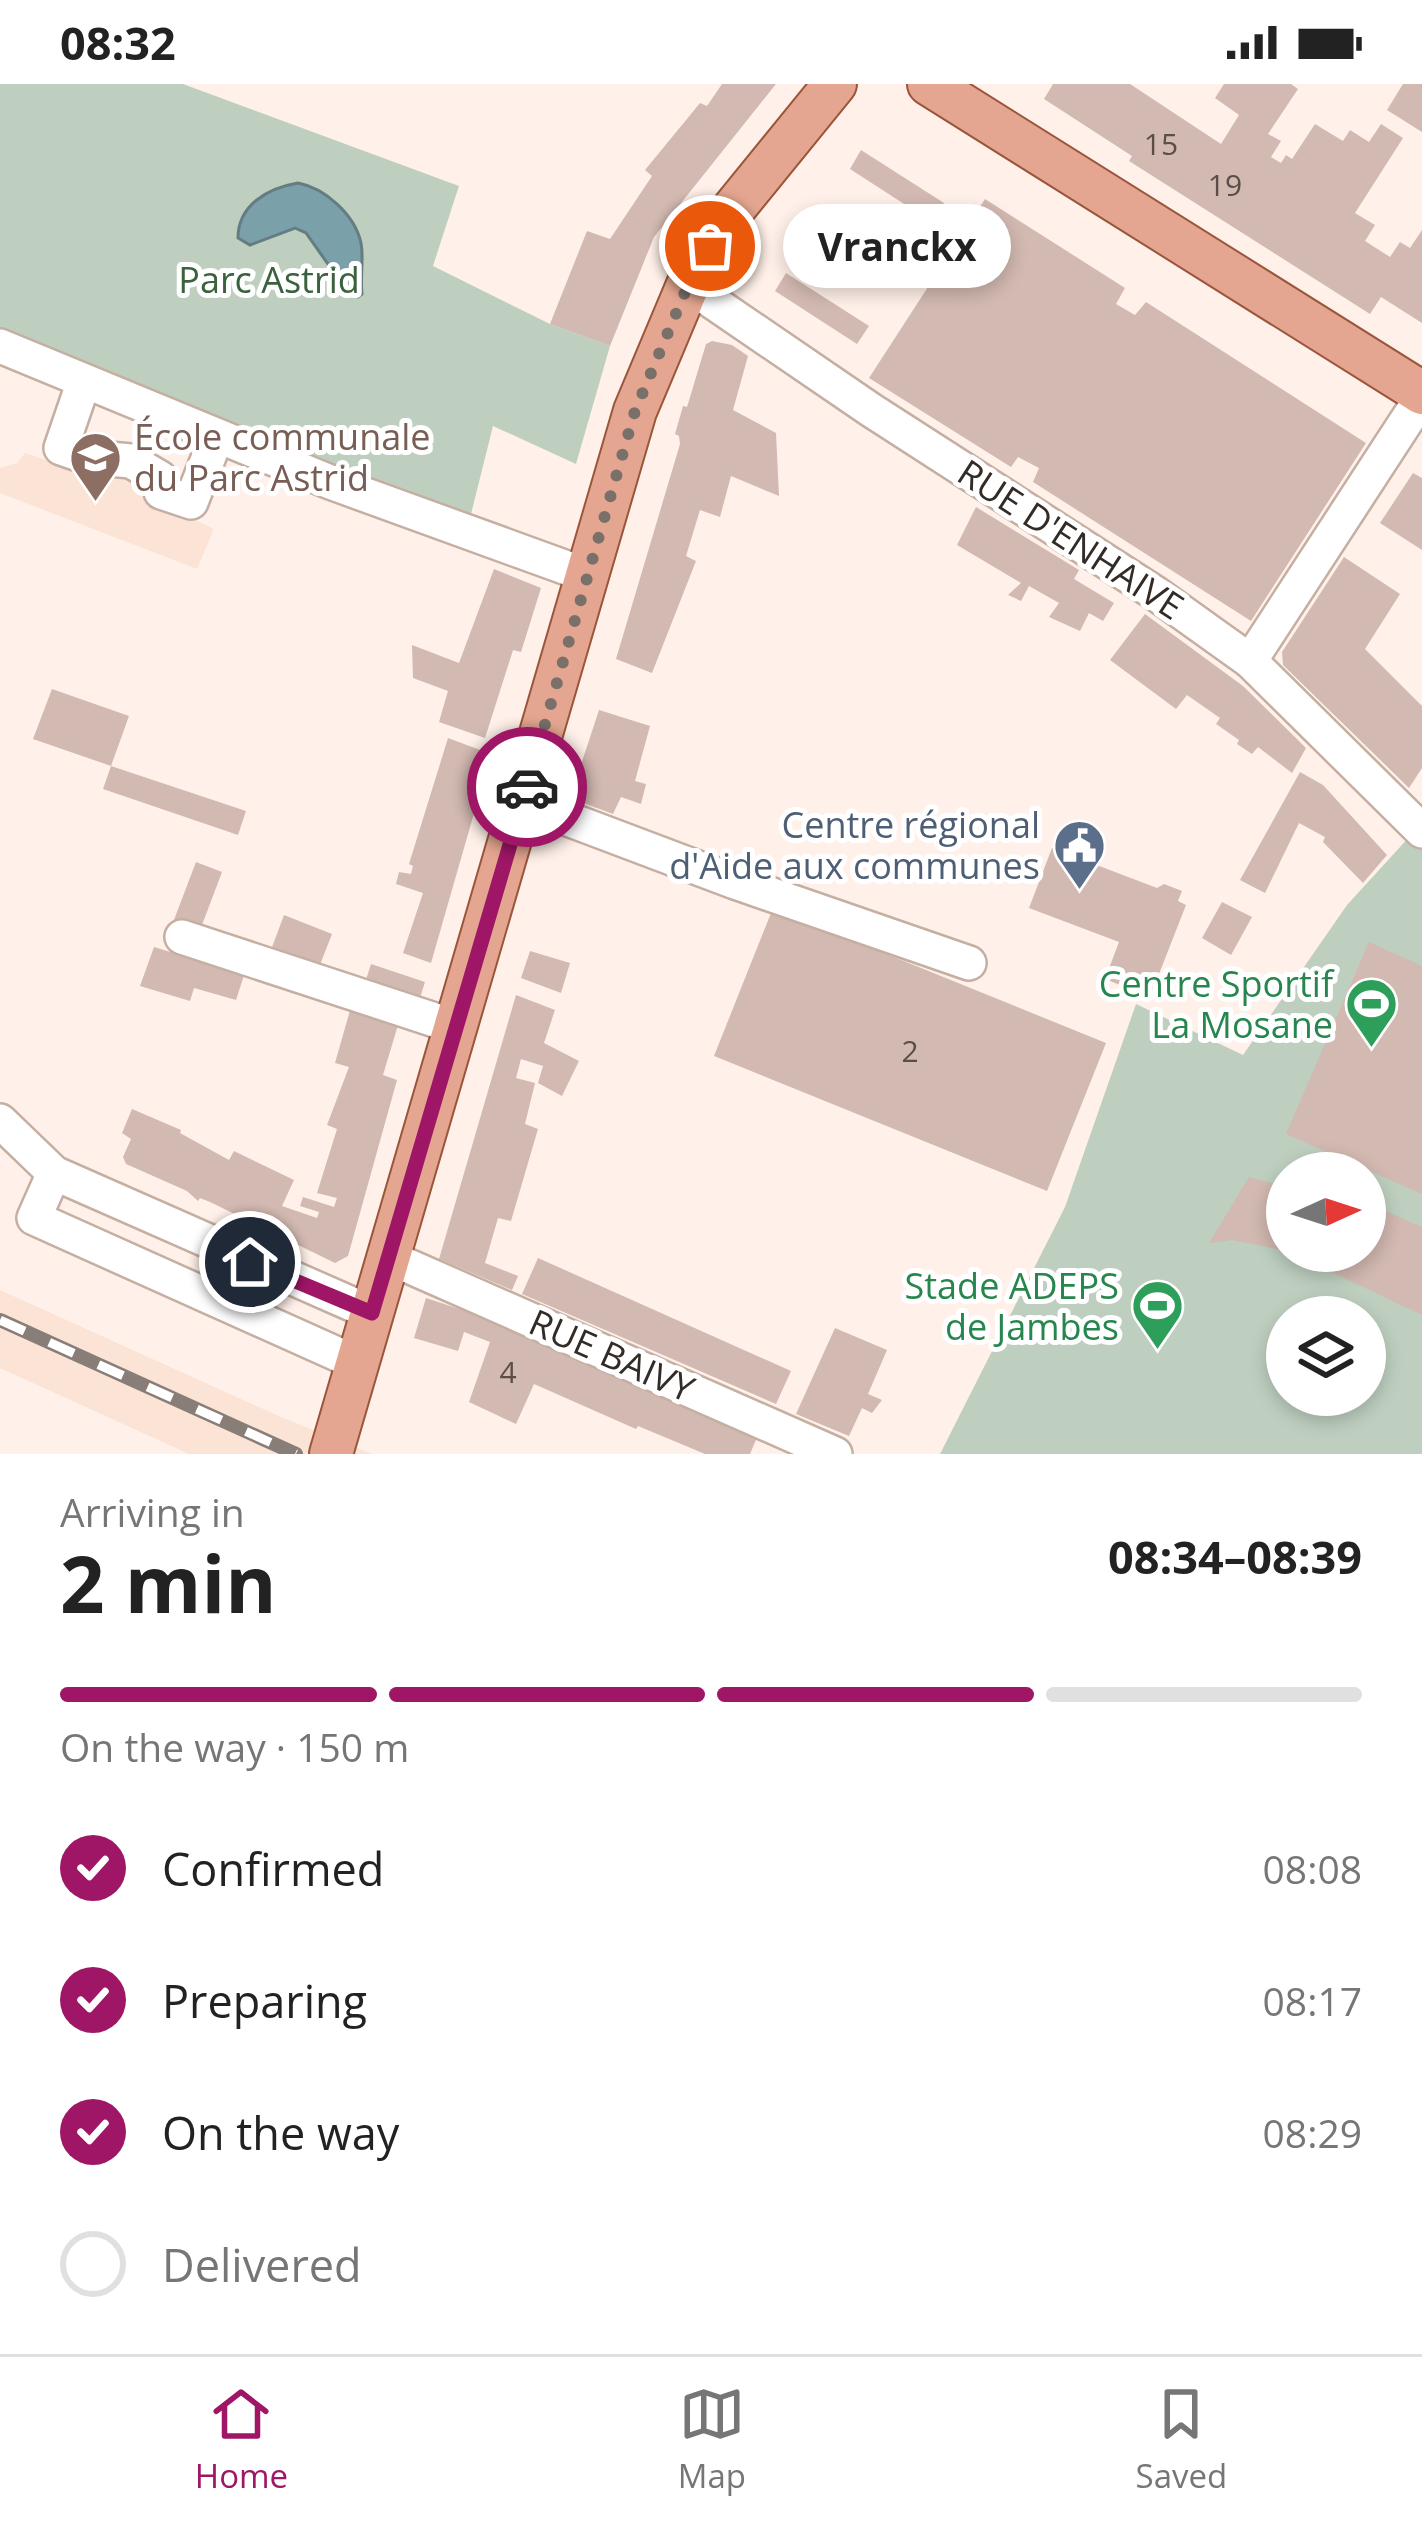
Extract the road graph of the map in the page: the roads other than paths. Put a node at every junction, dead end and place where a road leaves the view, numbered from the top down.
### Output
1 (835, 84) edge
2 (928, 84) edge
3 (688, 285) junction
4 (0, 346) edge
5 (84, 381) junction
6 (1422, 395) edge
7 (217, 436) junction
8 (589, 576) junction
9 (1250, 661) junction
10 (523, 802) junction
11 (1422, 831) edge
12 (182, 937) dead end
13 (969, 963) dead end
14 (456, 1027) junction
15 (0, 1121) edge
16 (54, 1173) junction
17 (388, 1257) junction
18 (372, 1313) junction
19 (357, 1363) junction
20 (332, 1454) edge
21 (835, 1454) edge

1 - 3 main road
2 - 6 main road
3 - 8 main road
3 - 9 street, RUE D'ENHAIVE
4 - 5 street
5 - 7 street
5 - 7 street
6 - 9 street
7 - 8 street
8 - 10 main road
9 - 11 street, RUE D'ENHAIVE
10 - 13 street
10 - 14 main road
12 - 14 street
14 - 17 main road
15 - 16 street
16 - 18 street
16 - 19 street
17 - 18 main road
17 - 21 street, RUE BAIVY
18 - 19 main road
19 - 20 main road

